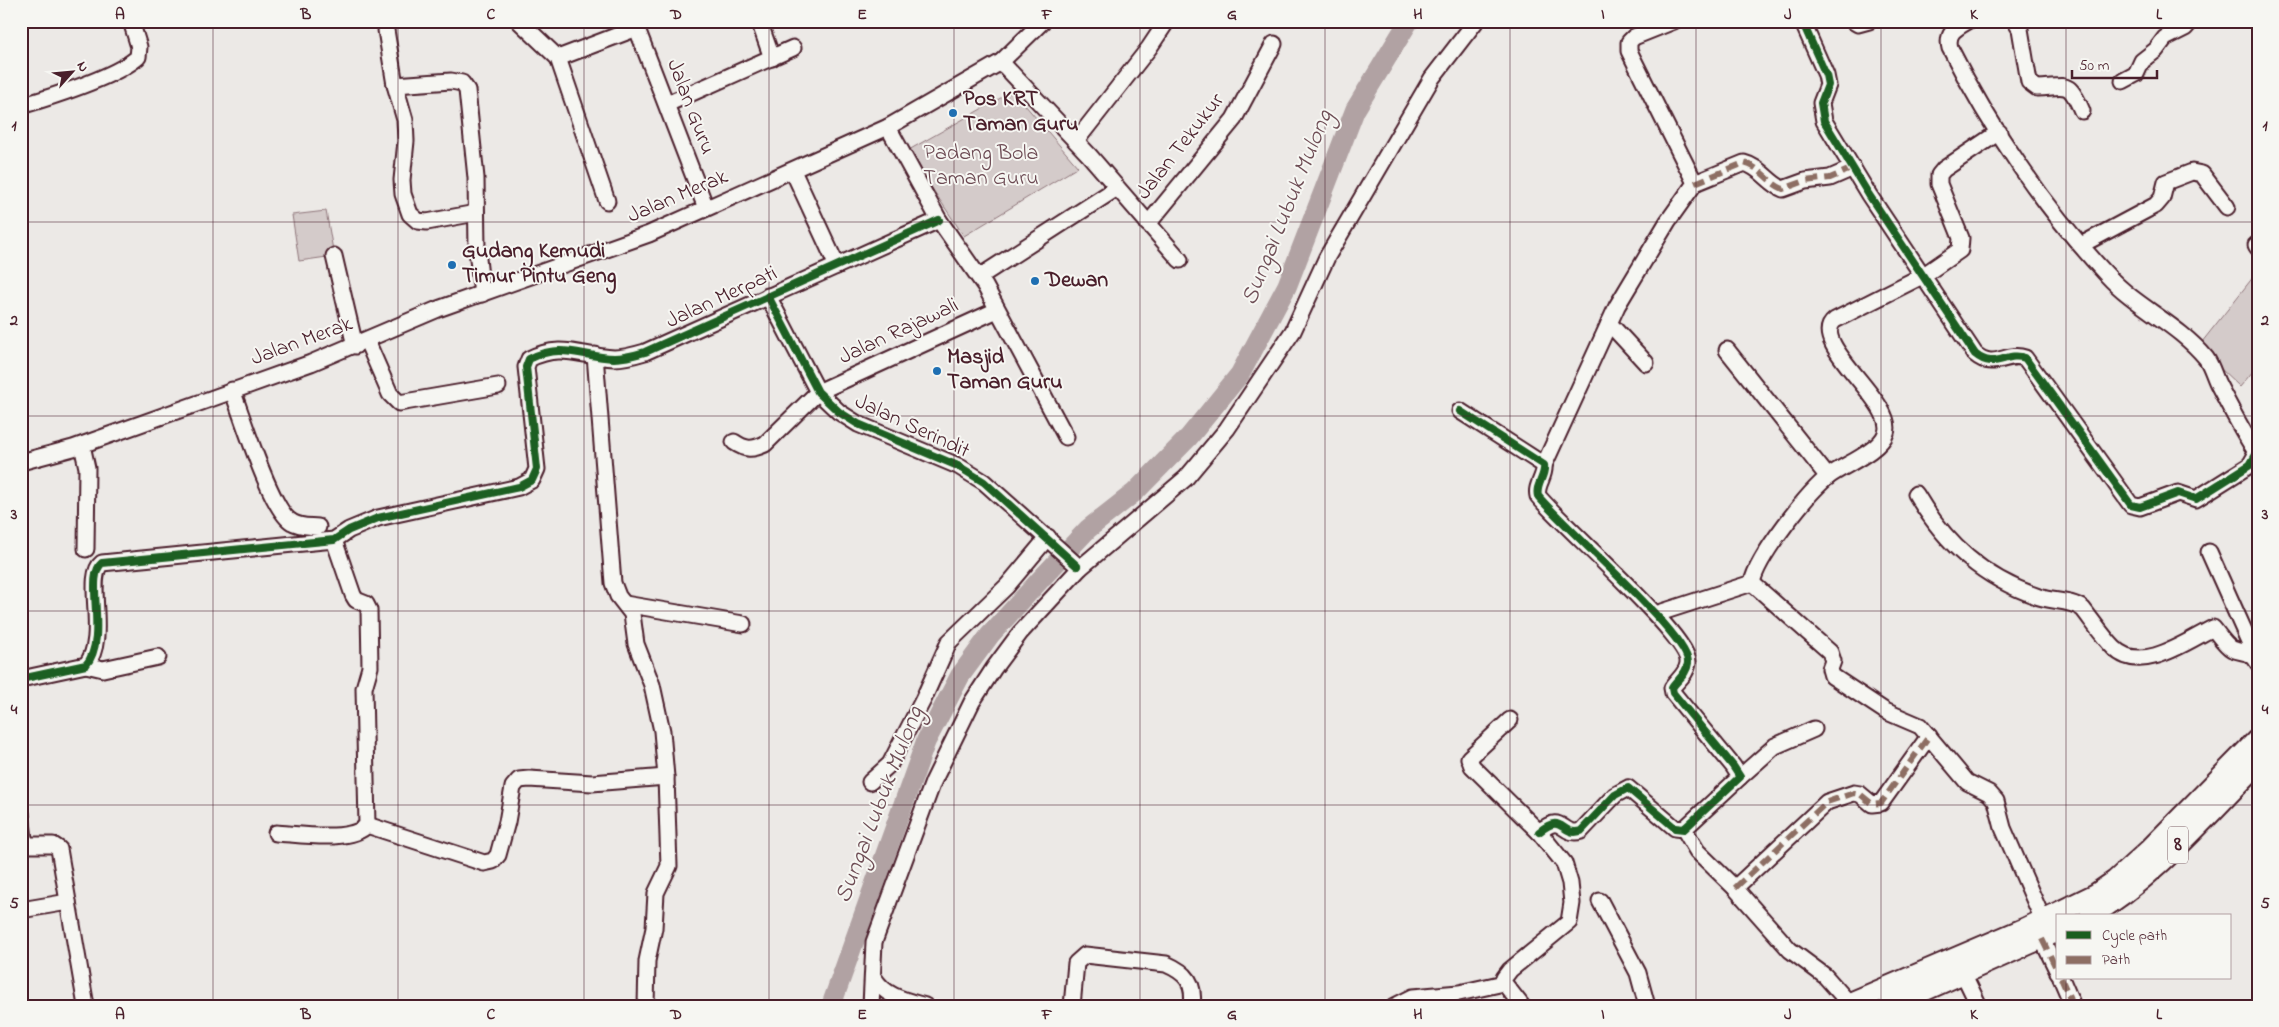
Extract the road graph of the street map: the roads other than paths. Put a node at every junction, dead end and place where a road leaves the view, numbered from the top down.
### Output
1 (131, 21) edge
2 (519, 21) edge
3 (759, 21) edge
4 (1044, 21) edge
5 (1167, 21) edge
6 (1476, 21) edge
7 (1674, 21) edge
8 (1802, 21) edge
9 (1853, 21) edge
10 (1968, 21) edge
11 (2015, 21) edge
12 (2191, 21) edge
13 (1869, 22) edge
14 (636, 25) edge
15 (386, 30) dead end
16 (1274, 44) dead end
17 (793, 48) dead end
18 (558, 58) junction
19 (772, 58) junction
20 (1001, 62) junction
21 (2122, 81) dead end
22 (395, 85) junction
23 (667, 104) junction
24 (21, 106) edge
25 (2082, 111) dead end
26 (888, 126) junction
27 (1999, 132) junction
28 (1076, 141) junction
29 (1853, 168) junction
30 (793, 170) junction
31 (1695, 183) junction
32 (1117, 188) junction
33 (607, 201) dead end
34 (2227, 207) dead end
35 (706, 208) junction
36 (476, 214) junction
37 (939, 220) junction
38 (1148, 224) junction
39 (2081, 246) junction
40 (334, 256) dead end
41 (1180, 260) dead end
42 (838, 266) junction
43 (1924, 275) junction
44 (979, 277) junction
45 (482, 294) junction
46 (768, 296) junction
47 (998, 310) junction
48 (1609, 323) junction
49 (361, 343) junction
50 (1727, 350) dead end
51 (595, 355) junction
52 (1646, 364) dead end
53 (498, 386) dead end
54 (232, 390) junction
55 (818, 392) junction
56 (1460, 411) dead end
57 (1066, 437) dead end
58 (734, 442) dead end
59 (82, 445) junction
60 (2257, 452) edge
61 (21, 462) edge
62 (1544, 466) junction
63 (1828, 477) junction
64 (1916, 494) dead end
65 (318, 527) dead end
66 (334, 540) junction
67 (1050, 540) junction
68 (86, 549) dead end
69 (2208, 552) dead end
70 (1079, 567) junction
71 (1752, 583) junction
72 (624, 604) junction
73 (1656, 614) junction
74 (743, 624) dead end
75 (158, 657) dead end
76 (2254, 658) edge
77 (86, 665) junction
78 (21, 679) edge
79 (1510, 720) dead end
80 (1814, 728) dead end
81 (1929, 736) junction
82 (2258, 739) edge
83 (2257, 768) edge
84 (666, 777) junction
85 (1740, 777) junction
86 (870, 782) dead end
87 (21, 813) edge
88 (367, 825) junction
89 (1684, 829) junction
90 (1539, 832) junction
91 (276, 833) dead end
92 (1734, 888) junction
93 (1600, 901) dead end
94 (68, 902) junction
95 (21, 910) edge
96 (2067, 914) edge
97 (2093, 914) edge
98 (2048, 930) edge
99 (2056, 964) edge
100 (1963, 973) junction
101 (874, 978) junction
102 (2062, 980) edge
103 (1504, 983) junction
104 (1846, 1004) edge
105 (86, 1006) edge
106 (646, 1006) edge
107 (871, 1006) edge
108 (926, 1006) edge
109 (1072, 1006) edge
110 (1192, 1006) edge
111 (1395, 1006) edge
112 (1522, 1006) edge
113 (1647, 1006) edge
114 (1889, 1006) edge
115 (1979, 1006) edge
116 (2073, 1006) edge

1 - 24 street
2 - 18 street
3 - 19 street
4 - 20 street, Jalan Merak
5 - 28 street
6 - 70 street
7 - 31 street
8 - 29 street
9 - 13 street
10 - 27 street
11 - 25 street
12 - 21 street
14 - 18 street
14 - 23 street, Jalan Guru
15 - 22 street
16 - 38 street, Jalan Tekukur
17 - 19 street
18 - 33 street
19 - 23 street
20 - 26 street, Jalan Merak
20 - 28 street
22 - 36 street
22 - 36 street
23 - 35 street, Jalan Guru
26 - 30 street, Jalan Merak
26 - 37 street
27 - 39 street
27 - 43 street
28 - 32 street
29 - 31 street
29 - 43 street
30 - 35 street, Jalan Merak
30 - 42 street
31 - 48 street
32 - 38 street
32 - 44 street
34 - 39 street
35 - 45 street, Jalan Merak
36 - 45 street
37 - 42 street, Jalan Merpati
37 - 44 street
38 - 41 street
39 - 60 street
40 - 49 street
42 - 46 street, Jalan Merpati
43 - 60 street
43 - 63 street
44 - 47 street
45 - 49 street, Jalan Merak
46 - 51 street, Jalan Merpati
46 - 55 street, Jalan Serindit
47 - 55 street, Jalan Rajawali
47 - 57 street
48 - 52 street
48 - 62 street
49 - 53 street
49 - 54 street, Jalan Merak
50 - 63 street
51 - 66 street, Jalan Merpati
51 - 72 street
54 - 59 street, Jalan Merak
54 - 65 street
55 - 58 street, Jalan Rajawali
55 - 67 street, Jalan Serindit
56 - 62 street
59 - 61 street, Jalan Merak
59 - 68 street
62 - 73 street
63 - 71 street
64 - 76 street
66 - 77 street
66 - 88 street
67 - 70 street, Jalan Serindit
67 - 86 street
69 - 76 street
70 - 101 street
71 - 73 street
71 - 81 street
72 - 74 street
72 - 84 street
73 - 85 street
75 - 77 street
77 - 78 street
79 - 90 street
80 - 85 street
81 - 92 street
81 - 98 street
82 - 96 main road, 8
83 - 97 main road, 8
84 - 88 street
84 - 106 street
85 - 89 street
87 - 94 street
88 - 91 street
89 - 90 street
89 - 92 street
90 - 103 street
92 - 104 street
93 - 113 street
94 - 95 street
94 - 105 street
98 - 99 street
98 - 100 main road, 8
98 - 104 main road, 8
100 - 114 main road, 8
100 - 115 street
101 - 107 street
101 - 108 street
102 - 116 street
103 - 111 street
103 - 112 street
109 - 110 street

